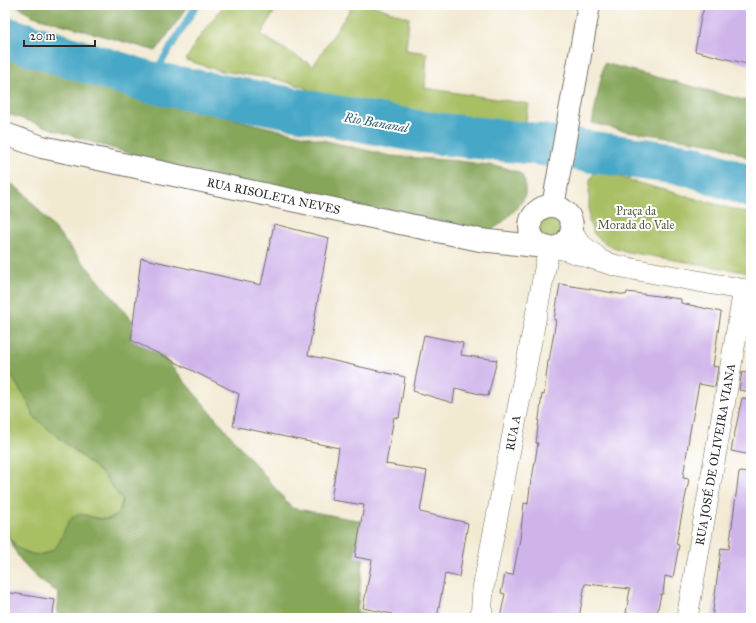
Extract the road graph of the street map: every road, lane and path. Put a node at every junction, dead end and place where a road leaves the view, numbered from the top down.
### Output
1 (589, 5) edge
2 (5, 134) edge
3 (5, 147) edge
4 (42, 147) junction
5 (554, 201) junction
6 (530, 225) junction
7 (572, 231) junction
8 (480, 240) junction
9 (550, 247) junction
10 (617, 266) junction
11 (747, 291) edge
12 (481, 618) edge
13 (687, 618) edge

1 - 5 main road
2 - 4 main road, RUA RISOLETA NEVES
3 - 4 main road
4 - 8 main road, RUA RISOLETA NEVES
5 - 6 main road
5 - 7 main road
6 - 8 main road
6 - 9 main road
7 - 9 main road
7 - 10 street, RUA RISOLETA NEVES
8 - 9 main road, RUA RISOLETA NEVES
9 - 10 street, RUA RISOLETA NEVES
9 - 12 street, RUA A
10 - 11 street, RUA RISOLETA NEVES
11 - 13 street, RUA JOSÉ DE OLIVEIRA VIANA

